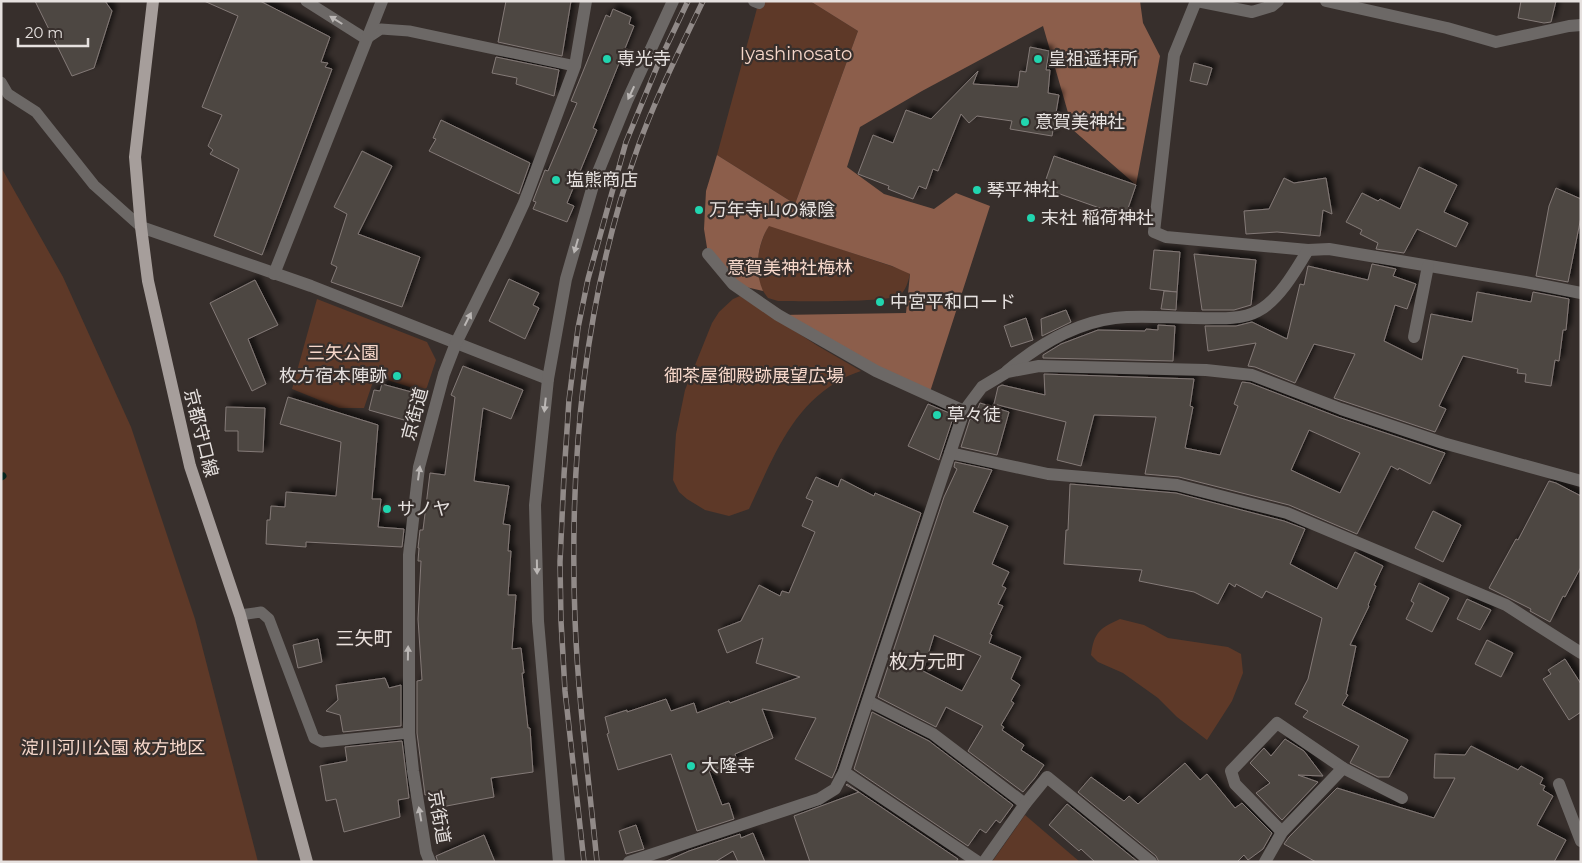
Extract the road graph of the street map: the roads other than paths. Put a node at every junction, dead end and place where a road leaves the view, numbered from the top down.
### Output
1 (153, 1) edge
2 (306, 1) edge
3 (382, 1) edge
4 (586, 1) edge
5 (673, 1) edge
6 (754, 1) edge
7 (760, 1) edge
8 (1196, 1) edge
9 (1278, 1) edge
10 (1326, 1) edge
11 (1581, 25) edge
12 (366, 39) junction
13 (575, 66) junction
14 (1, 82) edge
15 (141, 227) junction
16 (1308, 250) junction
17 (708, 254) dead end
18 (1428, 266) junction
19 (274, 274) junction
20 (1581, 293) edge
21 (1414, 337) dead end
22 (456, 343) junction
23 (1007, 372) junction
24 (548, 379) junction
25 (964, 411) junction
26 (950, 453) junction
27 (1581, 481) edge
28 (240, 615) junction
29 (1581, 653) edge
30 (868, 701) junction
31 (409, 733) junction
32 (1343, 768) junction
33 (844, 772) junction
34 (1559, 784) dead end
35 (1402, 798) dead end
36 (1026, 804) junction
37 (1282, 832) junction
38 (1581, 841) edge
39 (307, 862) edge
40 (430, 862) edge
41 (559, 862) edge
42 (629, 862) edge
43 (978, 862) edge
44 (984, 862) edge
45 (1151, 862) edge
46 (1265, 862) edge

1 - 15 main road, 京都守口線
12 -> 2 lane
3 - 12 street
4 - 13 street, 京街道
5 -> 24 street
6 - 7 street
8 - 9 street
8 - 16 street
10 - 11 street
12 - 13 lane
12 - 19 street
22 -> 13 street, 京街道
14 - 15 lane
15 - 19 street
15 - 28 main road, 京都守口線
16 - 18 street
16 - 23 street
17 - 25 street
18 - 20 street
18 - 21 street
19 - 22 street
22 - 24 street
31 -> 22 street, 京街道
23 - 25 street
23 - 27 street
24 -> 41 street
25 - 26 street
26 - 29 street
26 - 30 street
28 - 31 lane
28 - 39 main road, 京都守口線
30 - 33 street
30 - 36 street
40 -> 31 street, 京街道
32 - 35 street
32 - 37 street
32 - 37 street
33 - 42 street
33 - 43 street
34 - 38 street
36 - 44 street
36 - 45 street
37 - 46 street

